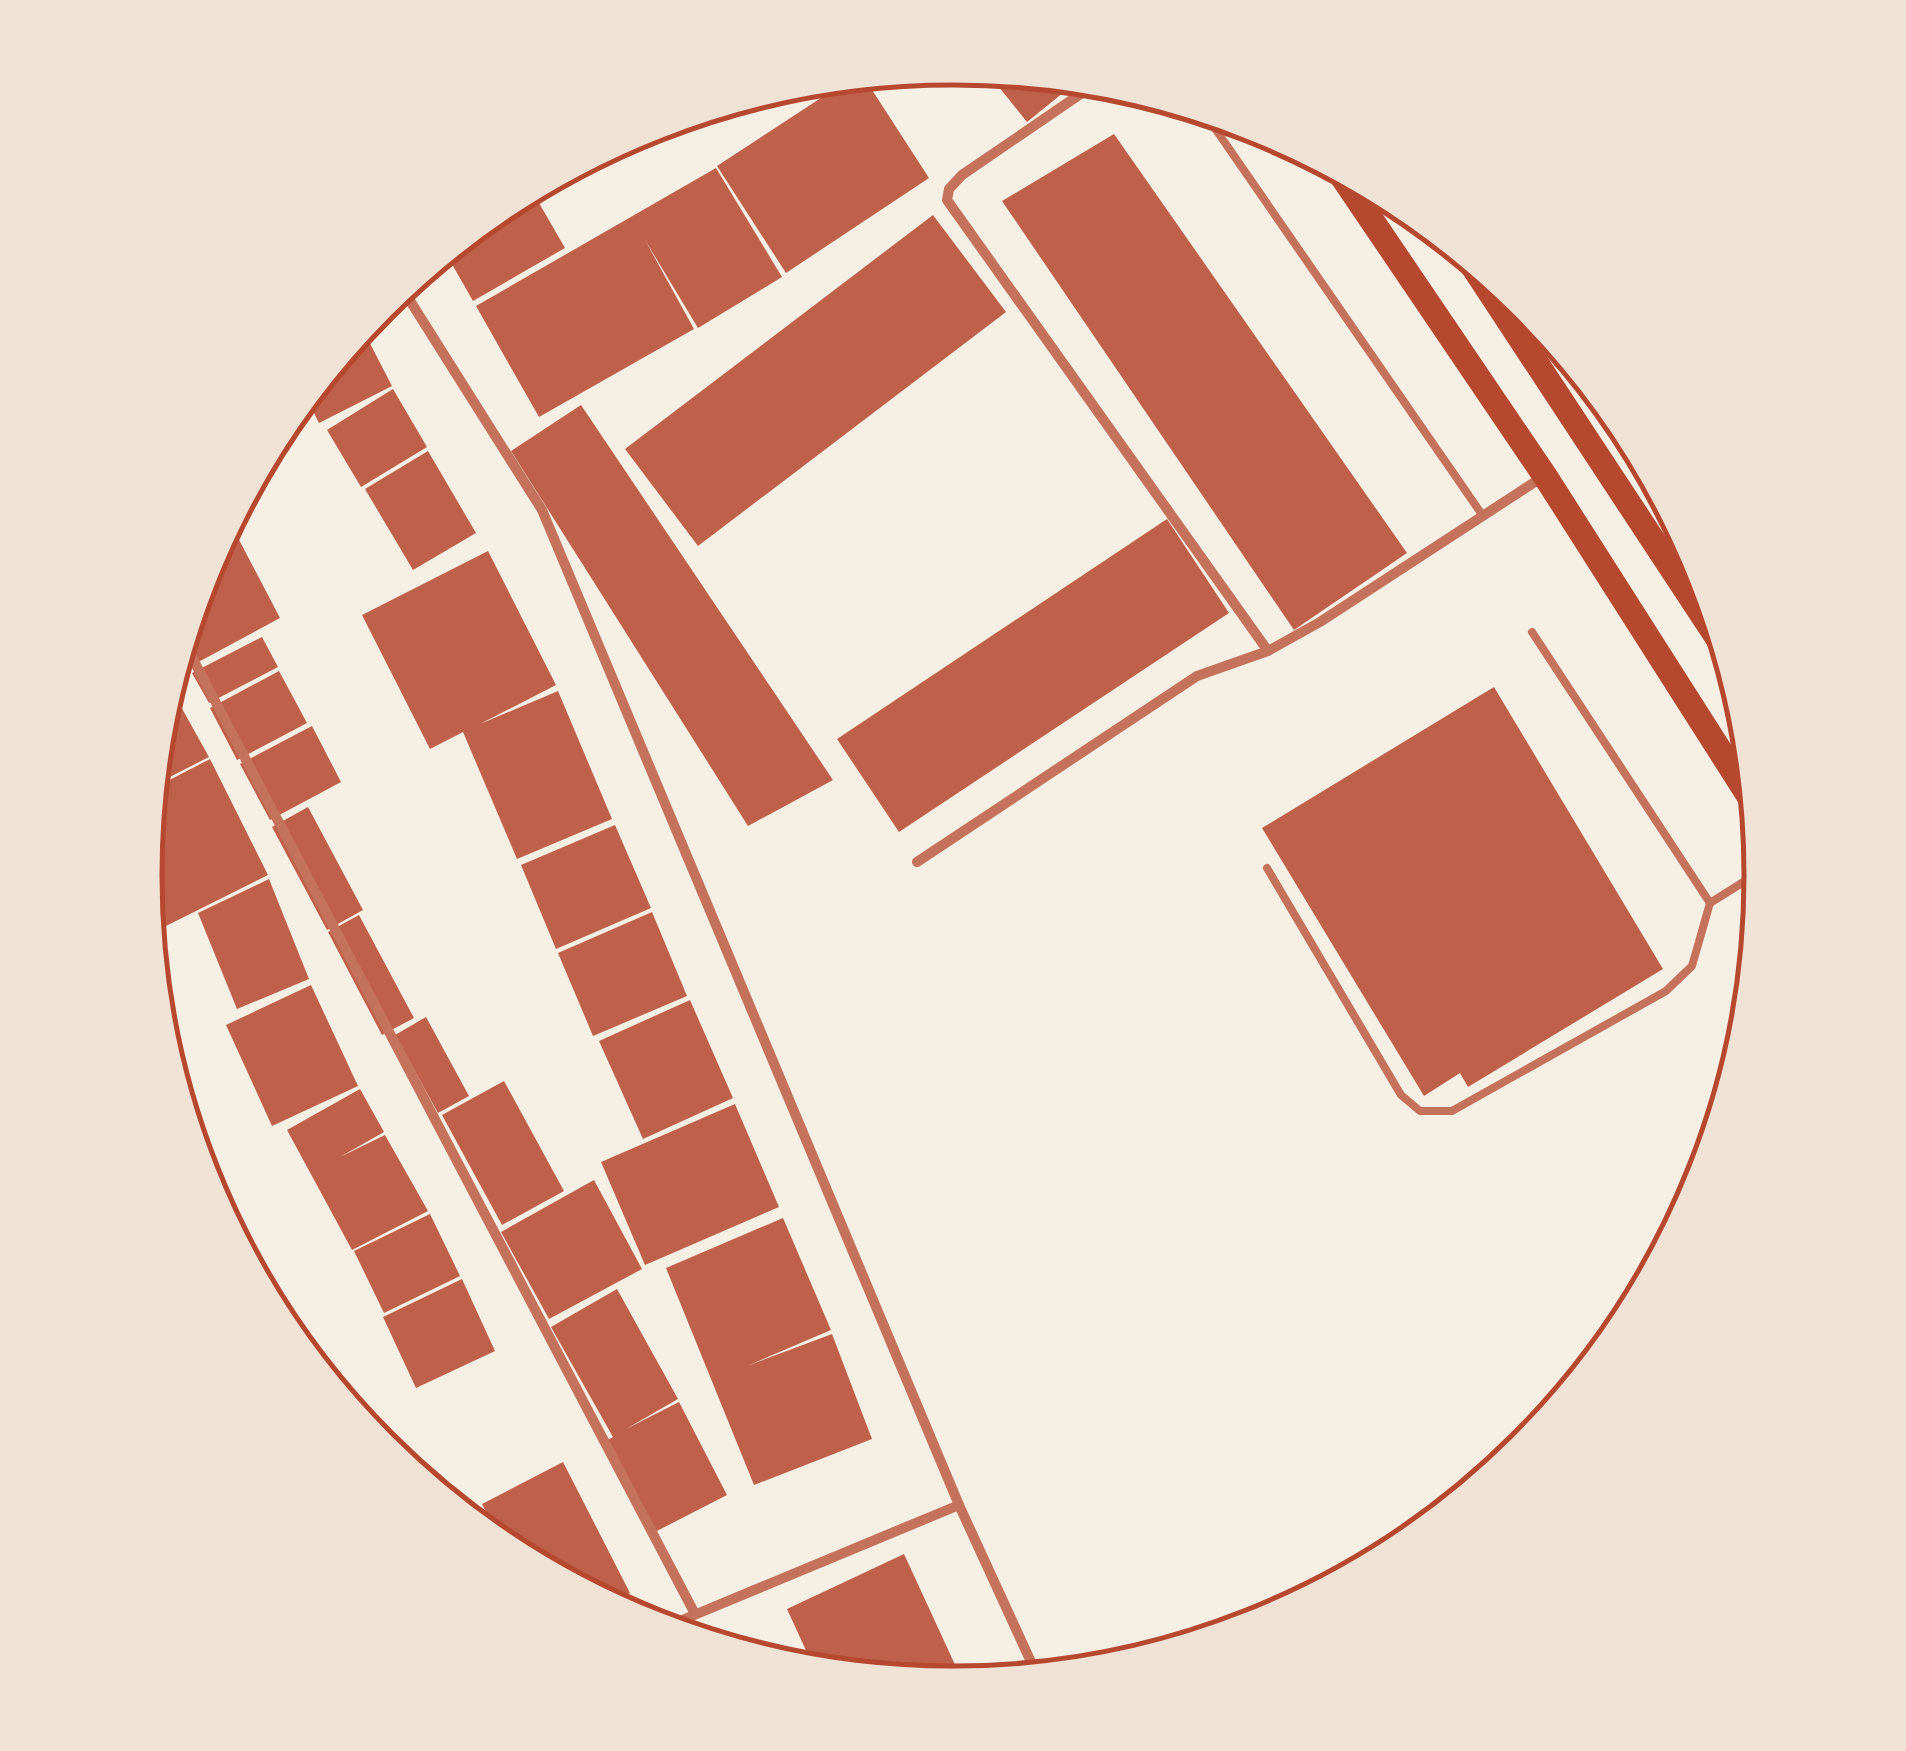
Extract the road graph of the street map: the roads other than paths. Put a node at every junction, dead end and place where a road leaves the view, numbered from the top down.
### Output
1 (1078, 95) edge
2 (1218, 131) edge
3 (1353, 194) edge
4 (410, 301) edge
5 (1498, 304) edge
6 (1545, 476) junction
7 (1483, 516) junction
8 (1690, 592) edge
9 (1532, 632) dead end
10 (1268, 652) junction
11 (193, 659) edge
12 (1738, 778) edge
13 (917, 862) dead end
14 (1267, 868) dead end
15 (1744, 881) edge
16 (1710, 903) junction
17 (959, 1505) junction
18 (694, 1612) junction
19 (682, 1618) edge
20 (1031, 1661) edge

1 - 10 street
2 - 7 lane
3 - 6 main road
4 - 17 street
5 - 8 main road
6 - 7 street
6 - 12 main road
7 - 10 street
9 - 16 lane
10 - 13 street
11 - 18 street
14 - 16 lane
15 - 16 lane
17 - 18 street
17 - 20 street
18 - 19 street

